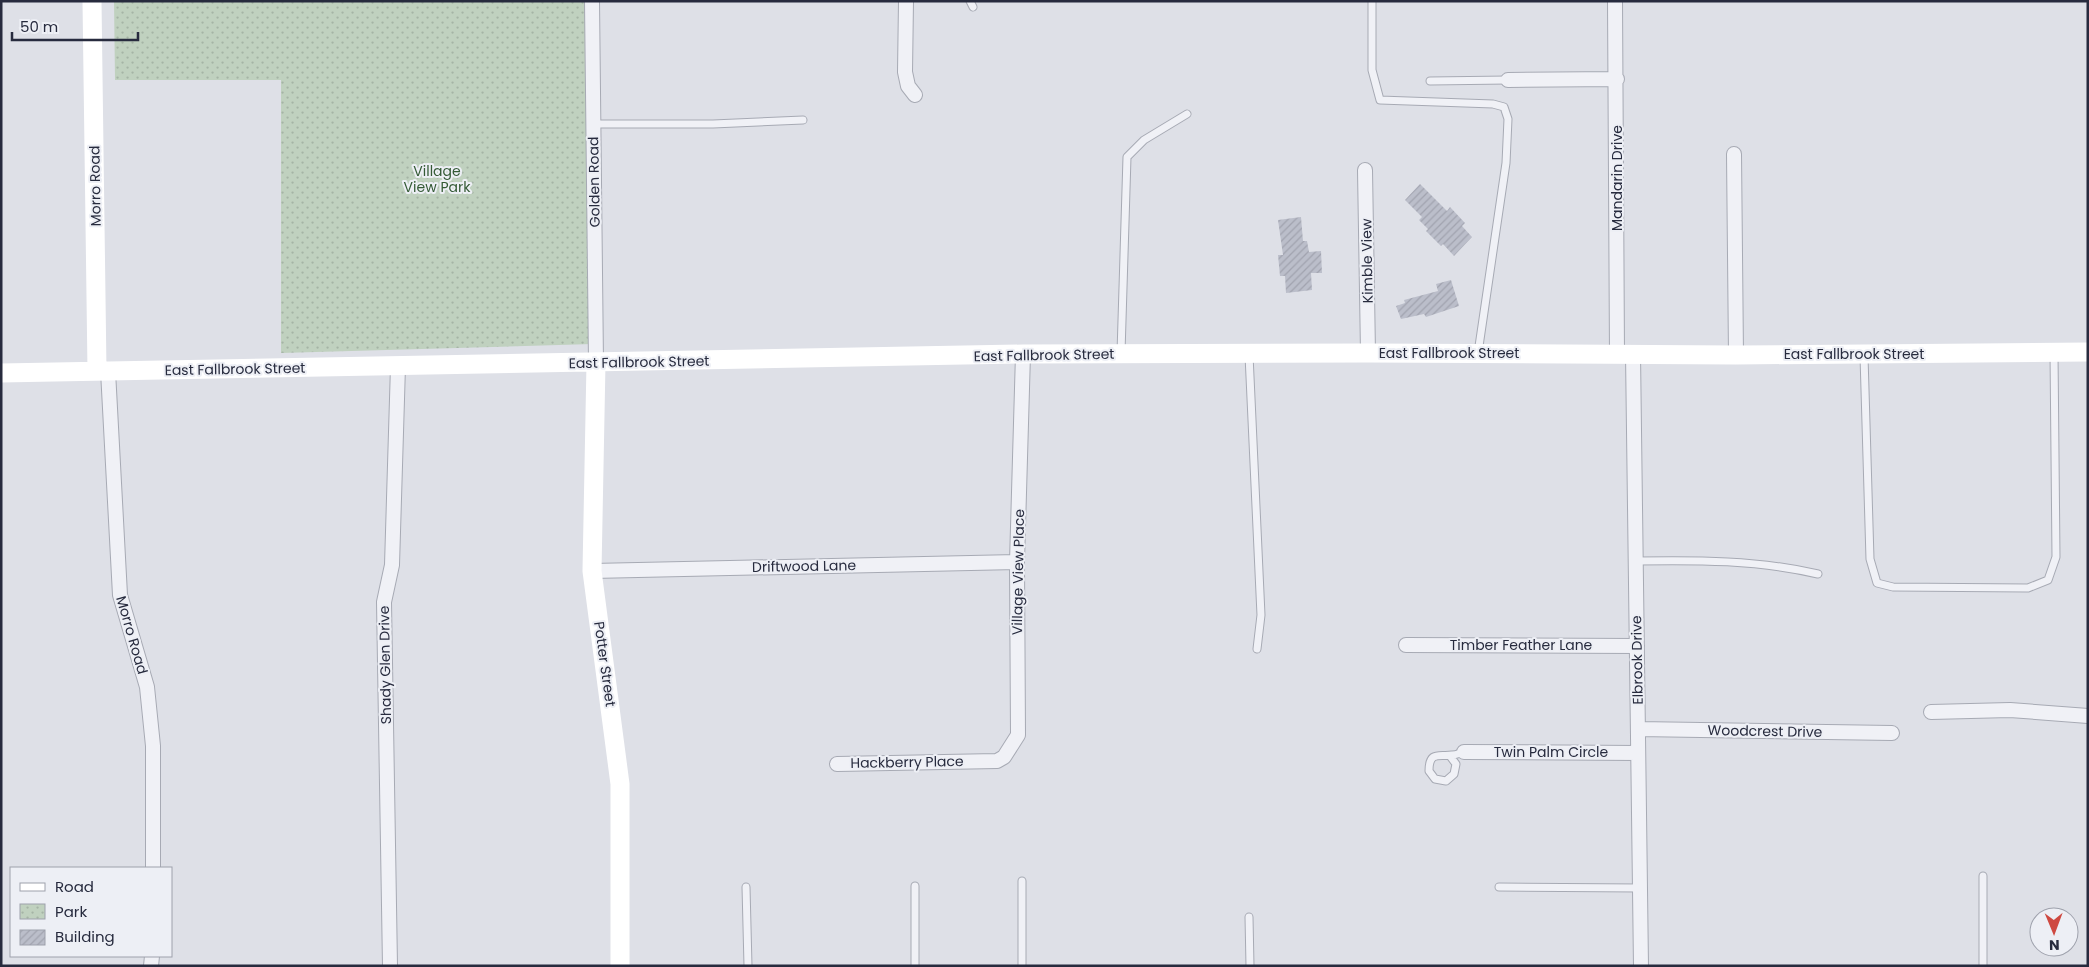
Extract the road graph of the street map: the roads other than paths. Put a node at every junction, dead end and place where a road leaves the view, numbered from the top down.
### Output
1 (92, 1) edge
2 (592, 1) edge
3 (906, 1) edge
4 (1372, 1) edge
5 (1615, 1) edge
6 (1616, 79) junction
7 (1508, 80) joint
8 (1430, 81) dead end
9 (915, 95) dead end
10 (1187, 114) dead end
11 (803, 120) dead end
12 (593, 124) junction
13 (1734, 154) dead end
14 (1365, 170) dead end
15 (2088, 352) edge
16 (1368, 353) junction
17 (1478, 353) junction
18 (1864, 353) junction
19 (2054, 353) junction
20 (1023, 354) junction
21 (1121, 354) junction
22 (1249, 354) junction
23 (1625, 354) junction
24 (1736, 354) junction
25 (596, 363) junction
26 (398, 366) junction
27 (103, 371) junction
28 (1, 373) edge
29 (1636, 561) junction
30 (1017, 562) junction
31 (592, 571) junction
32 (1818, 574) dead end
33 (1406, 645) dead end
34 (1637, 646) junction
35 (1257, 649) dead end
36 (1931, 712) dead end
37 (2088, 716) edge
38 (1638, 729) junction
39 (1892, 732) dead end
40 (1464, 752) joint
41 (1638, 753) junction
42 (1450, 756) dead end
43 (977, 760) joint
44 (837, 764) dead end
45 (154, 867) edge
46 (1983, 876) dead end
47 (1022, 881) dead end
48 (915, 886) dead end
49 (746, 887) dead end
50 (1499, 887) dead end
51 (1640, 888) junction
52 (1250, 917) dead end
53 (390, 966) edge
54 (620, 966) edge
55 (748, 966) edge
56 (915, 966) edge
57 (1022, 966) edge
58 (1250, 966) edge
59 (1641, 966) edge
60 (1983, 966) edge

1 - 27 main road, Morro Road
2 - 12 street, Golden Road
3 - 9 street
4 - 17 lane
5 - 6 street, Mandarin Drive
6 - 7 street
6 - 23 street, Mandarin Drive
7 - 8 lane
10 - 21 lane
11 - 12 lane
12 - 25 street, Golden Road
13 - 24 street
14 - 16 street, Kimble View
15 - 19 main road, East Fallbrook Street
16 - 17 main road, East Fallbrook Street
16 - 22 main road, East Fallbrook Street
17 - 23 main road, East Fallbrook Street
18 - 19 main road, East Fallbrook Street
18 - 19 lane
18 - 24 main road, East Fallbrook Street
20 - 21 main road, East Fallbrook Street
20 - 25 main road, East Fallbrook Street
20 - 30 street, Village View Place
21 - 22 main road, East Fallbrook Street
22 - 35 lane
23 - 24 main road, East Fallbrook Street
23 - 29 street, Elbrook Drive
25 - 26 main road, East Fallbrook Street
25 - 31 main road, Potter Street
26 - 27 main road, East Fallbrook Street
26 - 53 street, Shady Glen Drive
27 - 28 main road, East Fallbrook Street
27 - 45 street, Morro Road
29 - 32 lane
29 - 34 street, Elbrook Drive
30 - 31 street, Driftwood Lane
30 - 43 street, Village View Place
31 - 54 main road, Potter Street
33 - 34 street, Timber Feather Lane
34 - 38 street, Elbrook Drive
36 - 37 street
38 - 39 street, Woodcrest Drive
38 - 41 street, Elbrook Drive
40 - 41 street, Twin Palm Circle
40 - 42 lane
41 - 51 street, Elbrook Drive
43 - 44 street, Hackberry Place
46 - 60 lane
47 - 57 lane
48 - 56 lane
49 - 55 lane
50 - 51 lane
51 - 59 street, Elbrook Drive
52 - 58 lane

